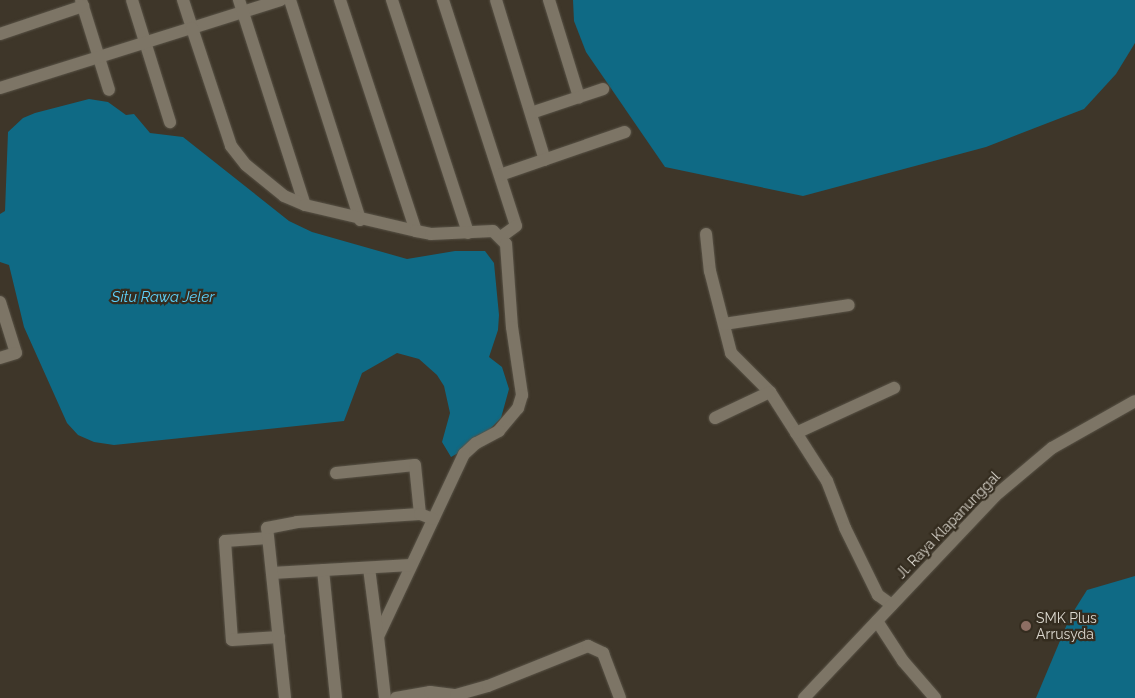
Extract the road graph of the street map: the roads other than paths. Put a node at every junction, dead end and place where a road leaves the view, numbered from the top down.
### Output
1 (132, 0) edge
2 (183, 0) edge
3 (282, 0) edge
4 (290, 0) edge
5 (340, 0) edge
6 (392, 0) edge
7 (443, 0) edge
8 (496, 0) edge
9 (549, 0) edge
10 (82, 3) edge
11 (241, 6) edge
12 (192, 28) junction
13 (0, 34) edge
14 (145, 43) junction
15 (99, 57) junction
16 (0, 88) edge
17 (603, 89) dead end
18 (109, 90) dead end
19 (579, 97) junction
20 (531, 114) junction
21 (170, 122) dead end
22 (625, 132) dead end
23 (545, 160) junction
24 (500, 175) junction
25 (305, 205) junction
26 (360, 220) junction
27 (416, 231) junction
28 (468, 233) junction
29 (706, 234) dead end
30 (501, 237) junction
31 (0, 302) edge
32 (849, 305) dead end
33 (724, 324) junction
34 (0, 358) edge
35 (894, 388) dead end
36 (770, 392) junction
37 (1135, 400) edge
38 (715, 418) dead end
39 (796, 433) junction
40 (336, 473) dead end
41 (420, 514) junction
42 (433, 519) junction
43 (268, 538) junction
44 (411, 565) junction
45 (369, 568) junction
46 (323, 570) junction
47 (272, 573) junction
48 (892, 605) junction
49 (877, 621) junction
50 (279, 637) junction
51 (378, 637) junction
52 (286, 698) edge
53 (336, 698) edge
54 (385, 698) edge
55 (396, 698) edge
56 (620, 698) edge
57 (804, 698) edge
58 (935, 698) edge

1 - 14 street
2 - 12 street
3 - 11 street
4 - 26 street
5 - 27 street
6 - 28 street
7 - 24 street
8 - 20 street
9 - 19 street
10 - 13 street
10 - 15 street
11 - 12 street
11 - 25 street
12 - 14 street
12 - 25 street
14 - 15 street
14 - 21 street
15 - 16 street
15 - 18 street
17 - 19 street
19 - 20 street
20 - 23 street
22 - 23 street
23 - 24 street
24 - 30 street
25 - 26 street
26 - 27 street
27 - 28 street
28 - 30 street
29 - 33 street
30 - 42 street
31 - 34 street
32 - 33 street
33 - 36 street
35 - 39 street
36 - 38 street
36 - 39 street
37 - 48 street, Jl. Raya Klapanunggal
39 - 48 street
40 - 41 street
41 - 42 street
41 - 43 street
42 - 44 street
43 - 47 street
43 - 50 street
44 - 45 street
44 - 51 street
45 - 46 street
45 - 51 street
46 - 47 street
46 - 53 street
47 - 50 street
48 - 49 street, Jl. Raya Klapanunggal
49 - 57 street, Jl. Raya Klapanunggal
49 - 58 street
50 - 52 street
51 - 54 street
55 - 56 street

